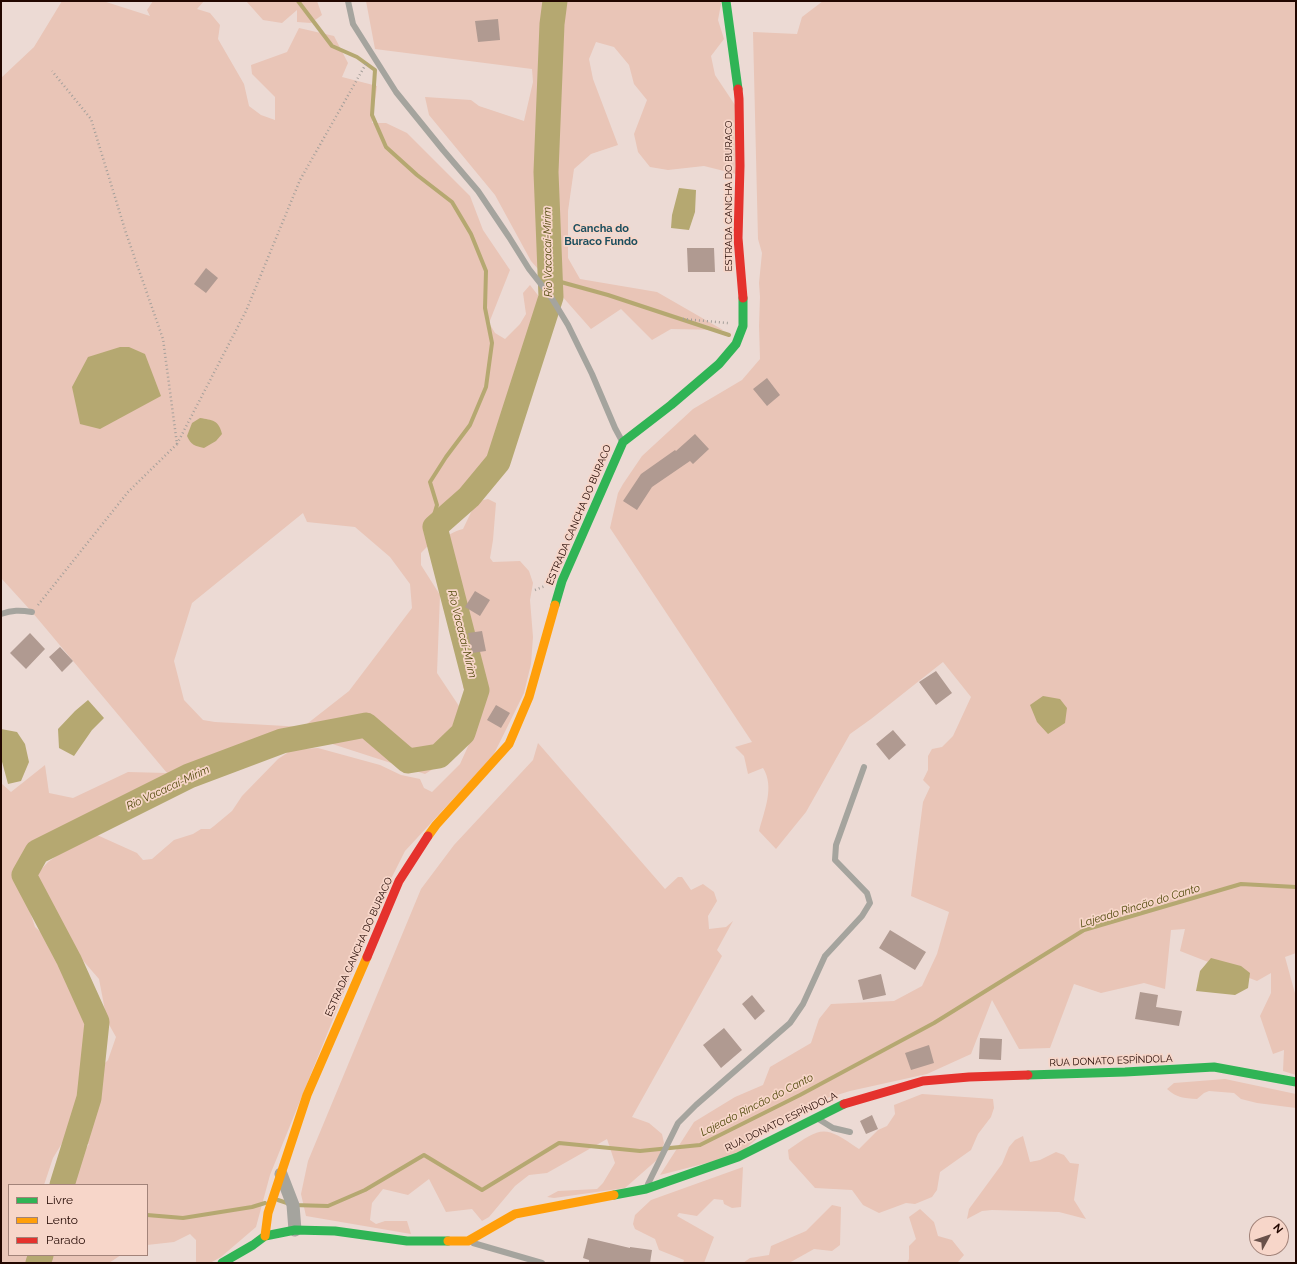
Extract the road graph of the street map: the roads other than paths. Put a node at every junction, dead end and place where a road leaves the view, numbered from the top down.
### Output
1 (348, 1) edge
2 (726, 1) edge
3 (623, 442) junction
4 (32, 612) road end
5 (1, 614) edge
6 (864, 767) dead end
7 (1296, 1082) edge
8 (817, 1118) junction
9 (850, 1132) dead end
10 (281, 1174) junction
11 (646, 1189) junction
12 (294, 1230) junction
13 (265, 1236) junction
14 (468, 1241) junction
15 (222, 1263) edge
16 (542, 1263) edge

1 - 3 lane
2 - 3 street, ESTRADA CANCHA DO BURACO
3 - 10 street, ESTRADA CANCHA DO BURACO
4 - 5 lane
6 - 11 lane
7 - 8 street, RUA DONATO ESPÍNDOLA
8 - 9 lane
8 - 11 street, RUA DONATO ESPÍNDOLA
10 - 12 street
10 - 13 street, ESTRADA CANCHA DO BURACO
11 - 14 street, RUA DONATO ESPÍNDOLA
12 - 13 street, RUA DONATO ESPÍNDOLA
12 - 14 street, RUA DONATO ESPÍNDOLA
13 - 15 street, RUA DONATO ESPÍNDOLA
14 - 16 lane

